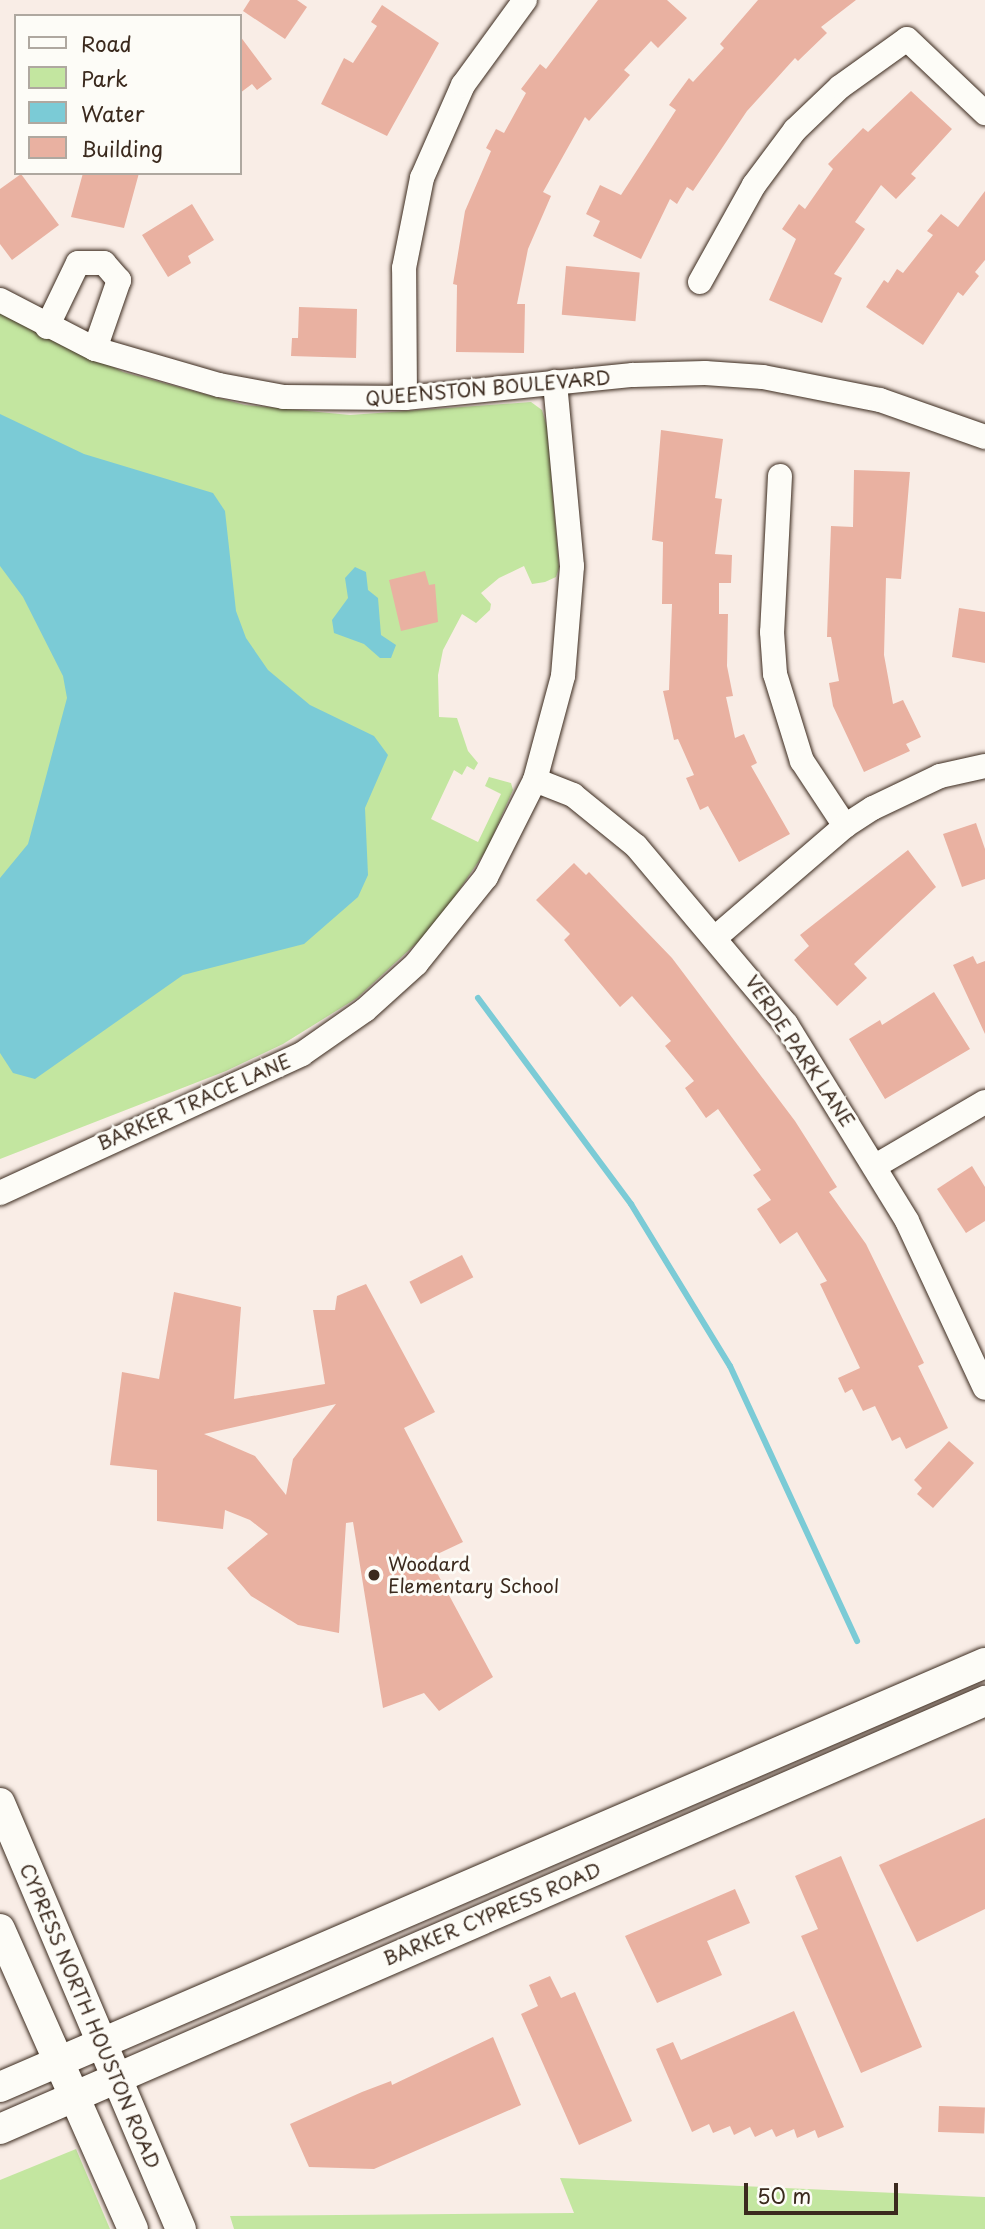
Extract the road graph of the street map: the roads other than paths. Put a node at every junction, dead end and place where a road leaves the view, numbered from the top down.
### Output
1 (525, 0) edge
2 (985, 113) edge
3 (700, 282) dead end
4 (0, 300) edge
5 (47, 327) junction
6 (94, 349) junction
7 (555, 382) junction
8 (405, 398) junction
9 (985, 437) edge
10 (780, 476) dead end
11 (985, 766) edge
12 (535, 780) junction
13 (845, 826) junction
14 (716, 937) junction
15 (985, 1102) edge
16 (877, 1166) junction
17 (0, 1193) edge
18 (985, 1388) edge
19 (985, 1663) edge
20 (985, 1701) edge
21 (0, 1803) edge
22 (496, 1873) junction
23 (512, 1906) junction
24 (0, 1929) edge
25 (99, 2043) junction
26 (61, 2060) junction
27 (115, 2077) junction
28 (0, 2087) edge
29 (77, 2096) junction
30 (0, 2129) edge
31 (133, 2229) edge
32 (181, 2229) edge

1 - 8 street
2 - 3 street
4 - 5 street, QUEENSTON BOULEVARD
5 - 6 street, QUEENSTON BOULEVARD
5 - 6 street
6 - 8 street, QUEENSTON BOULEVARD
7 - 8 street, QUEENSTON BOULEVARD
7 - 9 street, QUEENSTON BOULEVARD
7 - 12 street, BARKER TRACE LANE
10 - 13 street
11 - 13 street
12 - 14 street, VERDE PARK LANE
12 - 17 street, BARKER TRACE LANE
13 - 14 street
14 - 16 street, VERDE PARK LANE
15 - 16 street
16 - 18 street, VERDE PARK LANE
19 - 22 main road, BARKER CYPRESS ROAD
20 - 23 main road, BARKER CYPRESS ROAD
21 - 25 main road, CYPRESS NORTH HOUSTON ROAD
22 - 23 main road
22 - 25 main road, BARKER CYPRESS ROAD
23 - 27 main road, BARKER CYPRESS ROAD
24 - 26 main road
25 - 26 main road, BARKER CYPRESS ROAD
25 - 27 main road, CYPRESS NORTH HOUSTON ROAD
26 - 28 main road, BARKER CYPRESS ROAD
26 - 29 main road
27 - 29 main road, BARKER CYPRESS ROAD
27 - 32 main road, CYPRESS NORTH HOUSTON ROAD
29 - 30 main road, BARKER CYPRESS ROAD
29 - 31 main road

